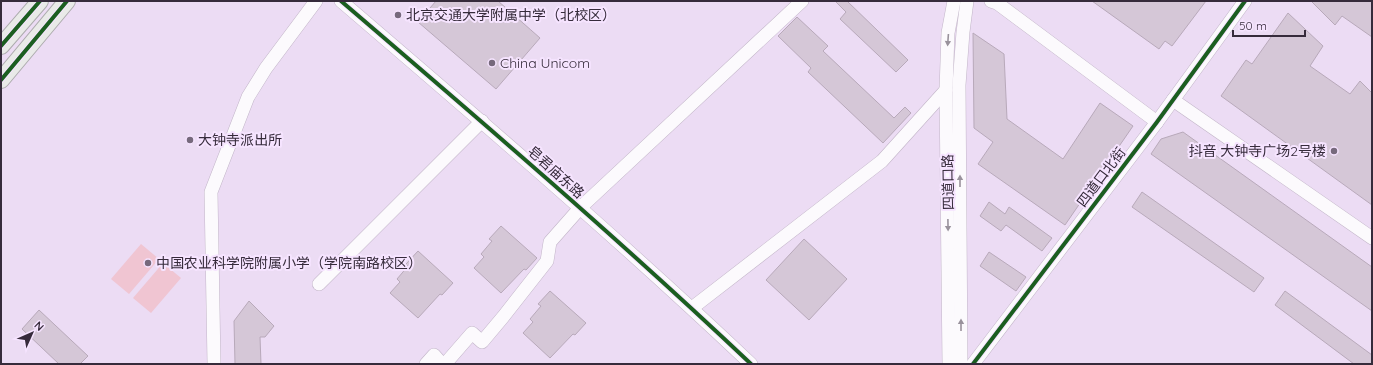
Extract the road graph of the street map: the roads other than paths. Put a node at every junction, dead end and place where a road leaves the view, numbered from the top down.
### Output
1 (40, 1) edge
2 (67, 1) edge
3 (316, 1) edge
4 (341, 1) edge
5 (802, 1) edge
6 (954, 1) edge
7 (967, 1) edge
8 (991, 1) edge
9 (1245, 1) edge
10 (1, 46) edge
11 (1, 80) edge
12 (946, 90) junction
13 (1173, 100) junction
14 (482, 121) junction
15 (1156, 122) junction
16 (580, 208) junction
17 (1372, 238) edge
18 (319, 284) dead end
19 (692, 308) junction
20 (214, 364) edge
21 (426, 364) edge
22 (444, 364) edge
23 (751, 364) edge
24 (949, 364) edge
25 (961, 364) edge
26 (973, 364) edge

1 - 10 main road
2 - 11 main road
3 - 20 street
4 - 14 street, 皂君庙东路
5 - 16 street
6 -> 12 street, 四道口路
25 -> 7 street, 四道口路
8 - 15 street
9 - 13 street, 四道口北街
12 - 19 street
12 -> 24 street, 四道口路
13 - 15 street, 四道口北街
13 - 17 street
14 - 16 street, 皂君庙东路
14 - 18 street
15 - 26 street, 四道口北街
16 - 19 street, 皂君庙东路
16 - 22 street
19 - 23 street, 皂君庙东路
21 - 22 street

